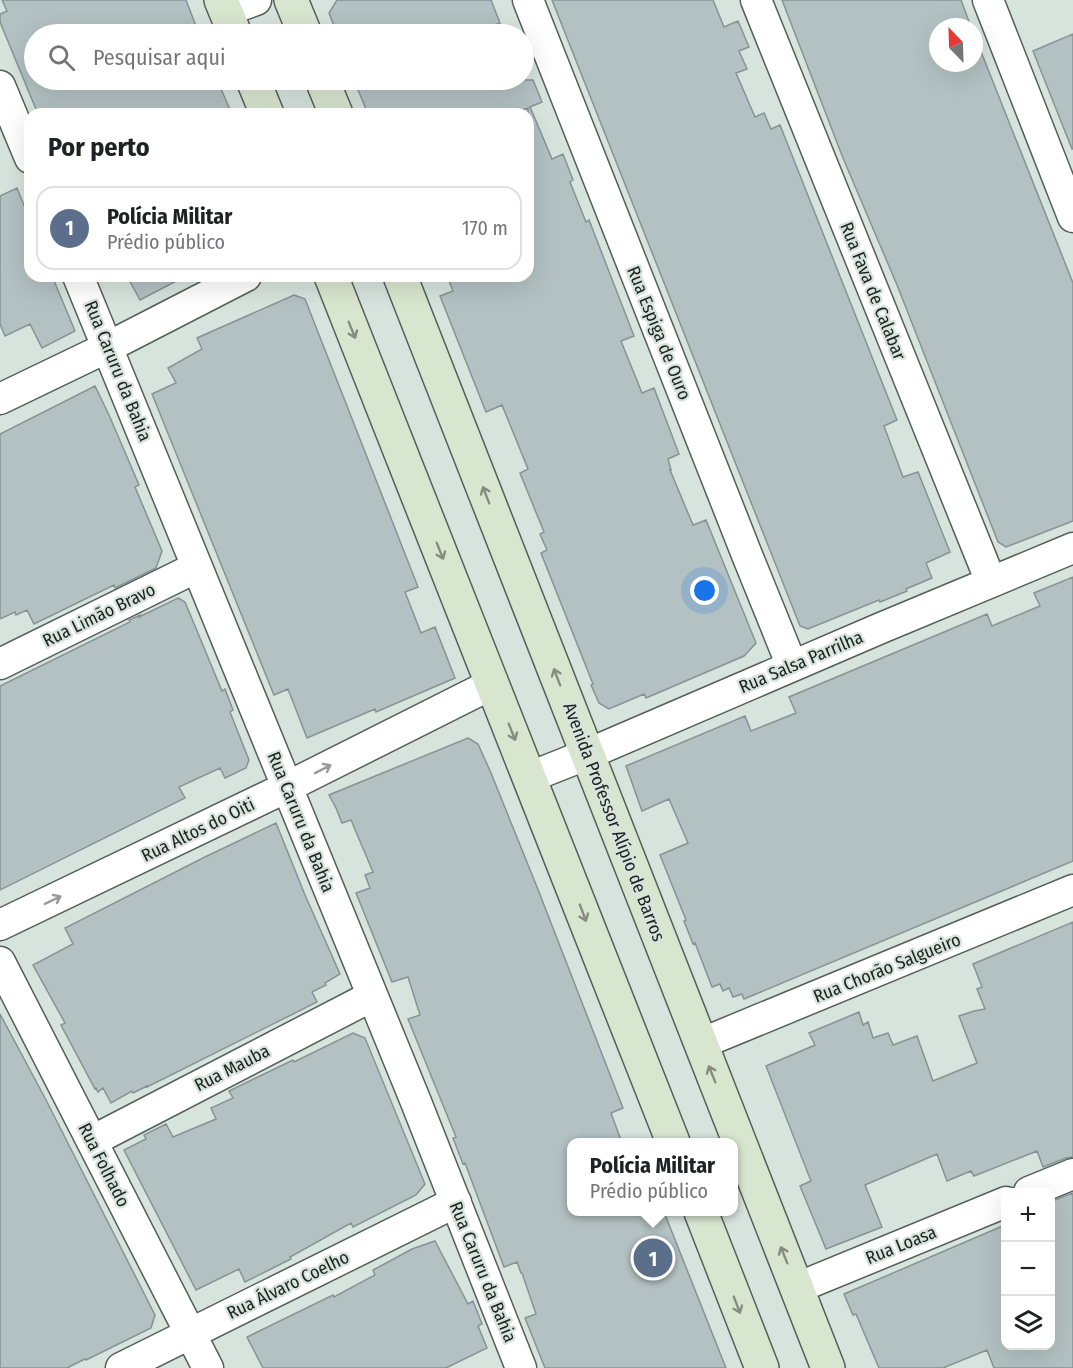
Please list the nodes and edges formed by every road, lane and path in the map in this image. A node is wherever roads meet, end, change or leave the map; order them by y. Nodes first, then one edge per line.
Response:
1 (256, 0) edge
2 (291, 0) edge
3 (528, 0) edge
4 (756, 0) edge
5 (988, 0) edge
6 (227, 15) edge
7 (301, 24) edge
8 (0, 86) edge
9 (257, 90) edge
10 (326, 90) edge
11 (265, 108) edge
12 (334, 108) edge
13 (17, 149) edge
14 (1073, 217) edge
15 (81, 282) edge
16 (234, 282) edge
17 (333, 282) edge
18 (402, 282) edge
19 (108, 347) junction
20 (0, 399) edge
21 (1073, 548) edge
22 (197, 567) junction
23 (991, 582) junction
24 (0, 664) edge
25 (792, 666) junction
26 (492, 684) junction
27 (588, 754) junction
28 (530, 777) junction
29 (287, 787) junction
30 (1073, 890) edge
31 (0, 925) edge
32 (0, 962) edge
33 (372, 996) junction
34 (700, 1044) junction
35 (672, 1138) edge
36 (737, 1138) edge
37 (738, 1140) edge
38 (92, 1141) junction
39 (1073, 1174) edge
40 (1039, 1188) edge
41 (456, 1202) junction
42 (1001, 1204) edge
43 (703, 1216) edge
44 (797, 1288) junction
45 (190, 1334) junction
46 (121, 1368) edge
47 (208, 1368) edge
48 (521, 1368) edge
49 (762, 1368) edge
50 (828, 1368) edge

1 - 6 street
2 - 7 street
3 - 25 street, Rua Espiga de Ouro
4 - 23 street, Rua Fava de Calabar
5 - 14 street
8 - 13 street
9 - 11 street
10 - 12 street
15 - 19 street, Rua Caruru da Bahia
16 - 19 street
17 -> 26 street
27 -> 18 street, Avenida Professor Alípio de Barros
19 - 20 street
19 - 22 street, Rua Caruru da Bahia
21 - 23 street, Rua Salsa Parrilha
22 - 24 street, Rua Limão Bravo
22 - 29 street, Rua Caruru da Bahia
23 - 25 street, Rua Salsa Parrilha
25 - 27 street, Rua Salsa Parrilha
26 -> 28 street
29 -> 26 street, Rua Altos do Oiti
27 - 28 street, Rua Salsa Parrilha
27 - 34 street, Avenida Professor Alípio de Barros
28 -> 35 street
31 -> 29 street, Rua Altos do Oiti
29 - 33 street, Rua Caruru da Bahia
30 - 34 street, Rua Chorão Salgueiro
32 - 38 street, Rua Folhado
33 - 38 street, Rua Mauba
33 - 41 street, Rua Caruru da Bahia
36 -> 34 street, Avenida Professor Alípio de Barros
44 -> 37 street, Avenida Professor Alípio de Barros
38 - 45 street, Rua Folhado
39 - 40 street
41 - 45 street, Rua Álvaro Coelho
41 - 48 street, Rua Caruru da Bahia
42 - 44 street, Rua Loasa
43 -> 49 street
44 - 50 street, Avenida Professor Alípio de Barros
45 - 46 street, Rua Álvaro Coelho
45 - 47 street, Rua Folhado

